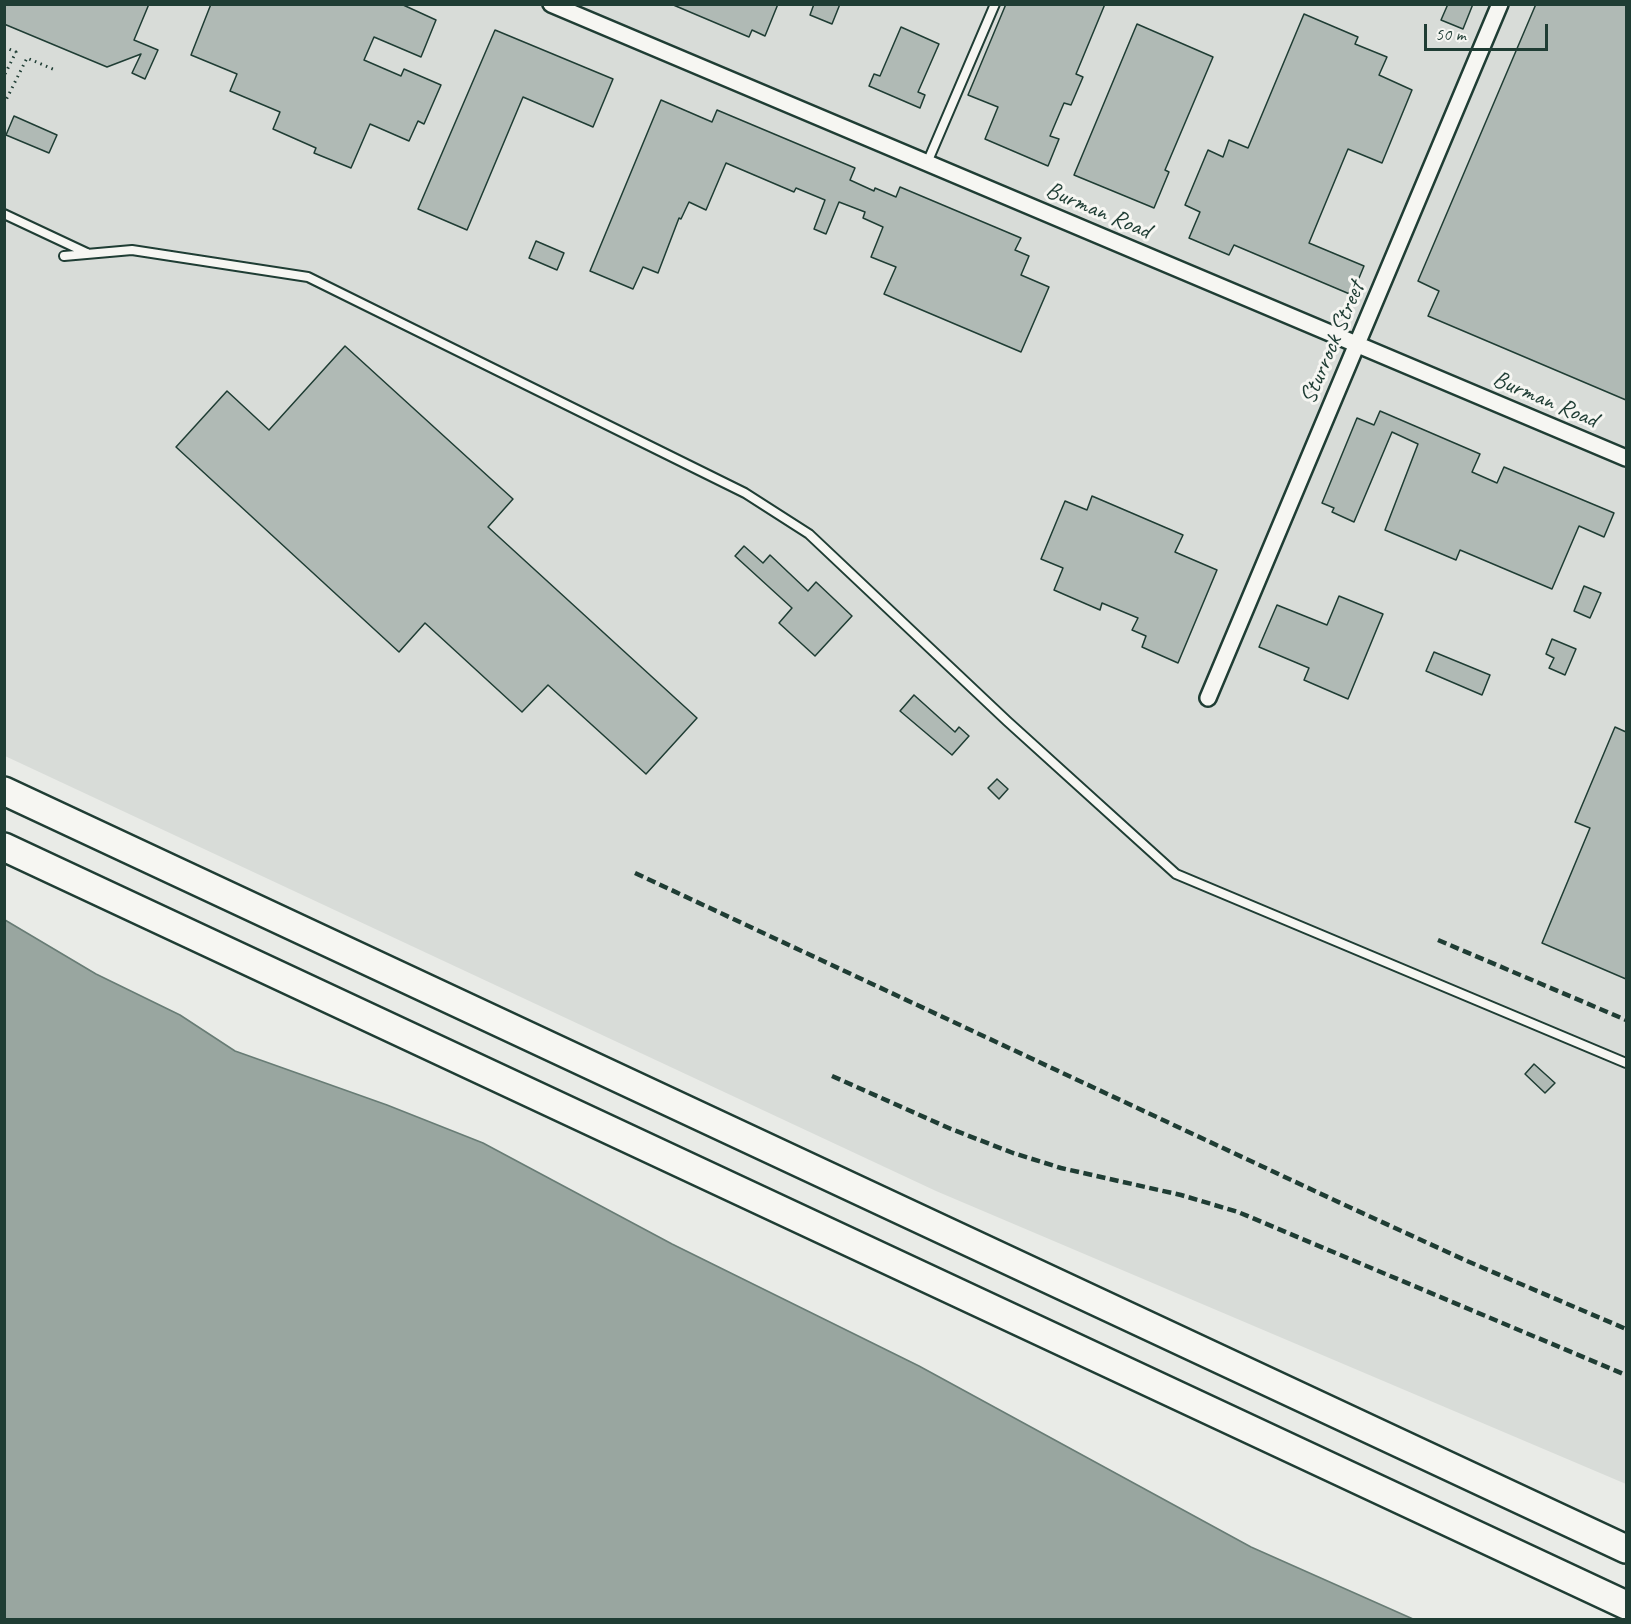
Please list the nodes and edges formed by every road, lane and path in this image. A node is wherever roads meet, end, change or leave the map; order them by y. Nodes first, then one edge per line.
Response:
1 (551, 4) edge
2 (995, 4) edge
3 (1500, 4) edge
4 (4, 47) edge
5 (55, 70) dead end
6 (4, 76) edge
7 (4, 104) edge
8 (927, 163) junction
9 (4, 214) edge
10 (88, 254) junction
11 (64, 256) dead end
12 (1357, 345) junction
13 (1626, 458) edge
14 (1208, 698) dead end
15 (4, 791) edge
16 (4, 847) edge
17 (1626, 1063) edge
18 (1626, 1549) edge
19 (1626, 1605) edge

1 - 8 street, Burman Road
2 - 8 lane
3 - 12 street, Sturrock Street
4 - 6 path
5 - 7 path
8 - 12 street, Burman Road
9 - 10 lane
10 - 11 lane
10 - 17 lane
12 - 13 street, Burman Road
12 - 14 street, Sturrock Street
15 - 18 highway
16 - 19 highway

